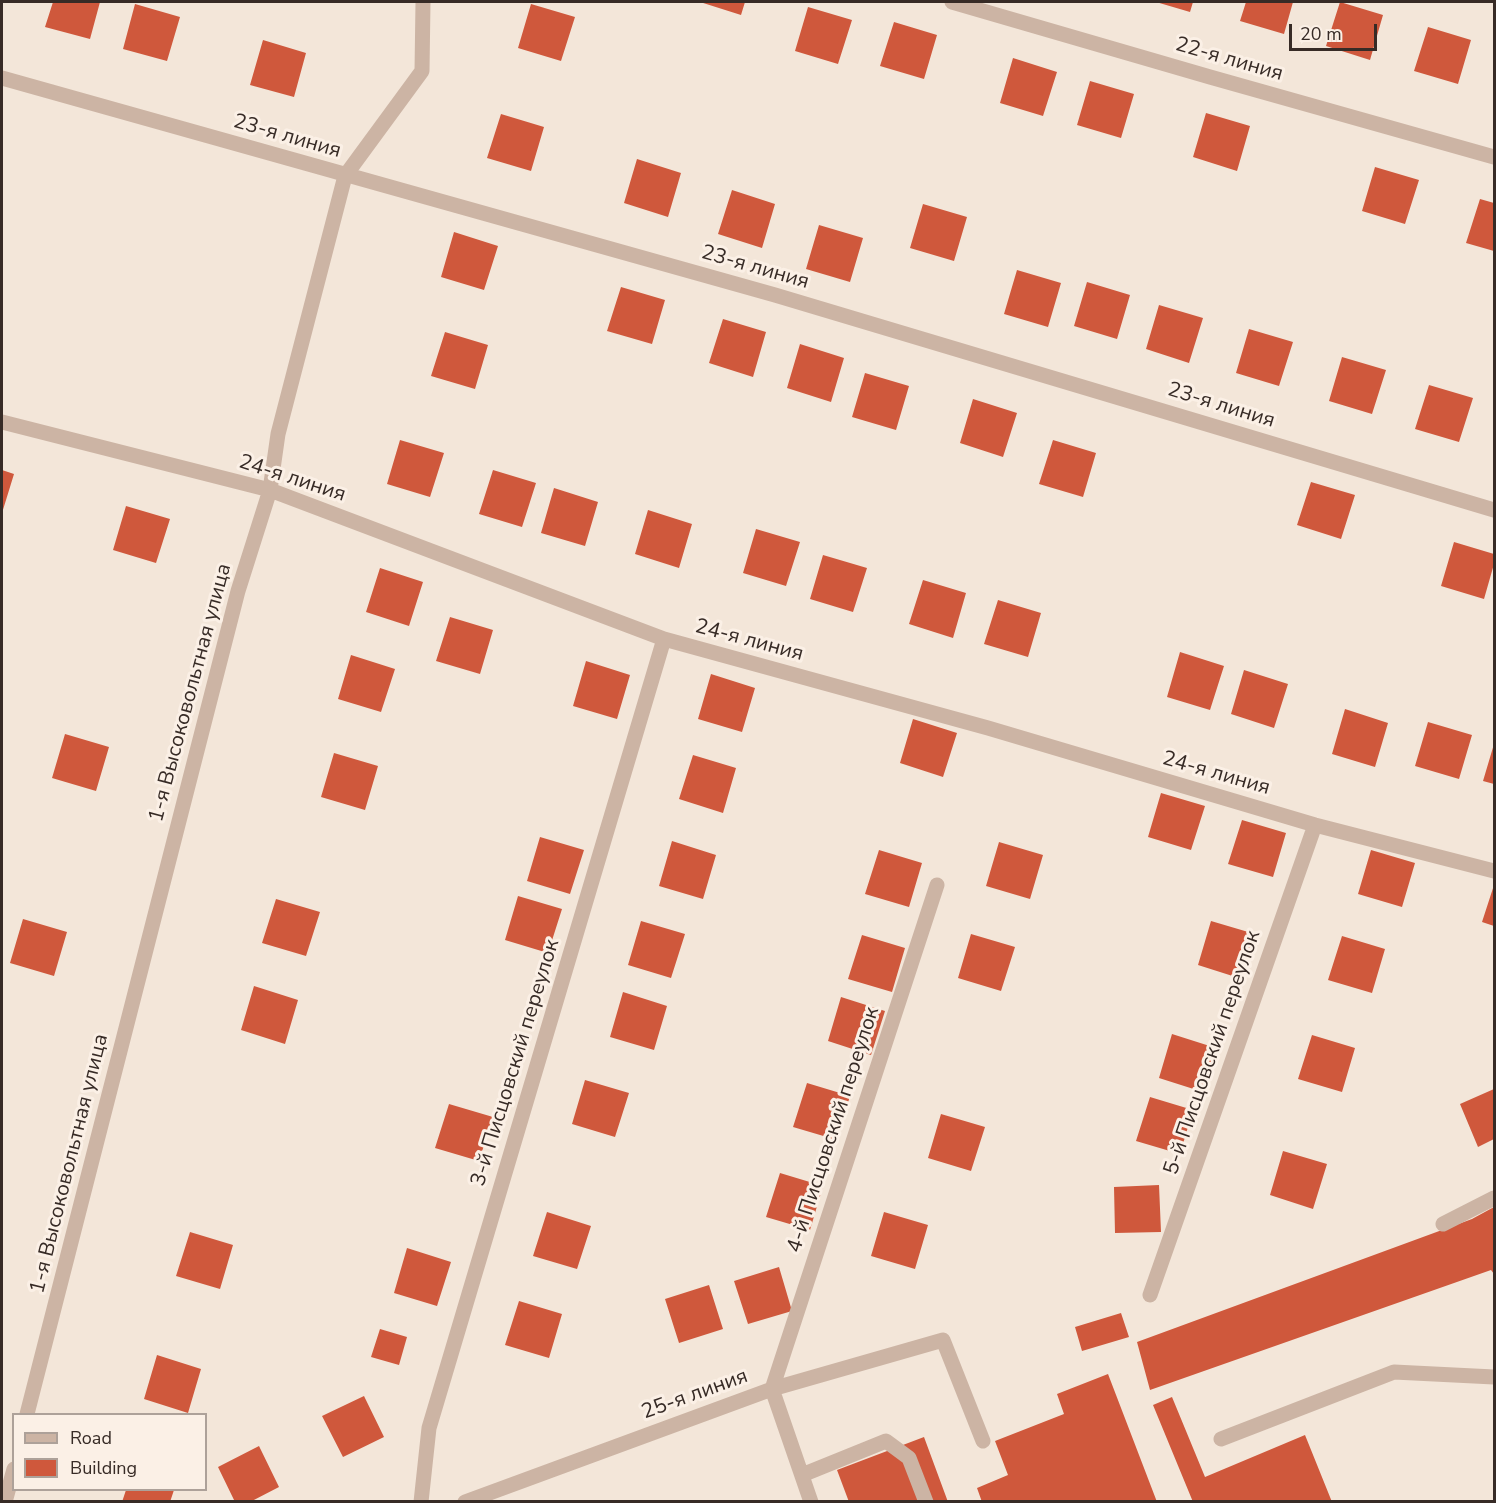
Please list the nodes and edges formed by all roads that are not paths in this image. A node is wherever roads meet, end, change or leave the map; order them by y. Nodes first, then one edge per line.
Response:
1 (423, 2) edge
2 (952, 2) edge
3 (2, 78) edge
4 (1494, 157) edge
5 (345, 176) junction
6 (2, 422) edge
7 (270, 490) junction
8 (1494, 510) edge
9 (664, 639) junction
10 (1315, 825) junction
11 (1494, 871) edge
12 (937, 885) dead end
13 (1494, 1198) edge
14 (1443, 1224) dead end
15 (1150, 1294) dead end
16 (1494, 1377) edge
17 (772, 1389) junction
18 (27, 1413) edge
19 (1221, 1439) dead end
20 (983, 1441) dead end
21 (802, 1474) junction
22 (12, 1476) edge
23 (5, 1502) edge
24 (421, 1502) edge
25 (465, 1502) edge
26 (811, 1502) edge
27 (926, 1502) edge

1 - 5 street, 1-я Высоковольтная улица
2 - 4 street, 22-я линия
3 - 5 street, 23-я линия
5 - 7 street, 1-я Высоковольтная улица
5 - 8 street, 23-я линия
6 - 7 street, 24-я линия
7 - 9 street, 24-я линия
7 - 18 street, 1-я Высоковольтная улица
9 - 10 street, 24-я линия
9 - 24 street, 3-й Писцовский переулок
10 - 11 street, 24-я линия
10 - 15 street, 5-й Писцовский переулок
12 - 17 street, 4-й Писцовский переулок
13 - 14 street
16 - 19 street
17 - 20 street, 25-я линия
17 - 21 street
17 - 25 street, 25-я линия
21 - 26 street
21 - 27 street
22 - 23 street

